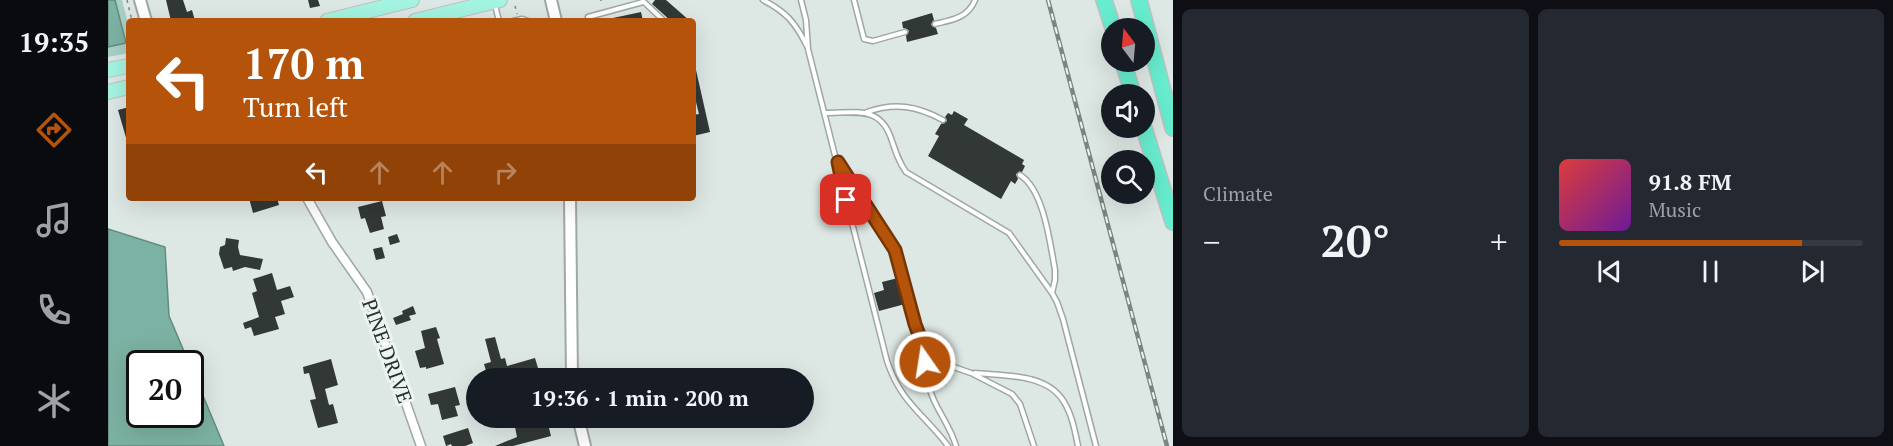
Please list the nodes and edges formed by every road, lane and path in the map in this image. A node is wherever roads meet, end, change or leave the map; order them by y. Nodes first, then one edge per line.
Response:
1 (127, 0) edge
2 (141, 0) edge
3 (412, 0) edge
4 (551, 0) edge
5 (763, 0) edge
6 (801, 0) edge
7 (854, 0) edge
8 (975, 0) edge
9 (1104, 0) edge
10 (1139, 0) edge
11 (497, 1) edge
12 (642, 1) edge
13 (515, 6) dead end
14 (518, 15) dead end
15 (131, 18) edge
16 (145, 18) edge
17 (339, 18) edge
18 (427, 18) edge
19 (499, 18) edge
20 (555, 18) edge
21 (588, 18) edge
22 (661, 18) edge
23 (1110, 18) edge
24 (935, 24) dead end
25 (904, 32) dead end
26 (808, 49) junction
27 (126, 67) edge
28 (108, 70) edge
29 (126, 88) edge
30 (108, 92) edge
31 (825, 113) junction
32 (864, 113) junction
33 (943, 120) dead end
34 (1173, 128) edge
35 (1146, 138) edge
36 (838, 162) junction
37 (1020, 175) dead end
38 (309, 201) edge
39 (570, 201) edge
40 (1173, 222) edge
41 (1052, 293) junction
42 (923, 346) junction
43 (572, 368) edge
44 (971, 373) junction
45 (581, 428) edge
46 (421, 446) edge
47 (585, 446) edge
48 (948, 446) edge
49 (956, 446) edge
50 (1034, 446) edge
51 (1078, 446) edge
52 (1096, 446) edge

1 - 15 path
2 - 16 street
3 - 17 main road
4 - 20 street
5 - 26 lane
6 - 26 lane
7 - 25 lane
8 - 24 lane
9 - 23 highway
10 - 34 highway
11 - 18 main road
11 - 19 lane
12 - 21 lane
12 - 22 lane
13 - 14 path
26 - 31 lane
27 - 28 main road
29 - 30 main road
31 - 32 lane
31 - 36 lane
32 - 33 lane
32 - 41 lane
35 - 40 highway
36 - 42 lane
36 - 48 lane
37 - 41 lane
38 - 46 street, PINE DRIVE
39 - 43 street
41 - 52 lane
42 - 44 lane
42 - 49 lane
44 - 50 lane
44 - 51 lane
45 - 47 street

